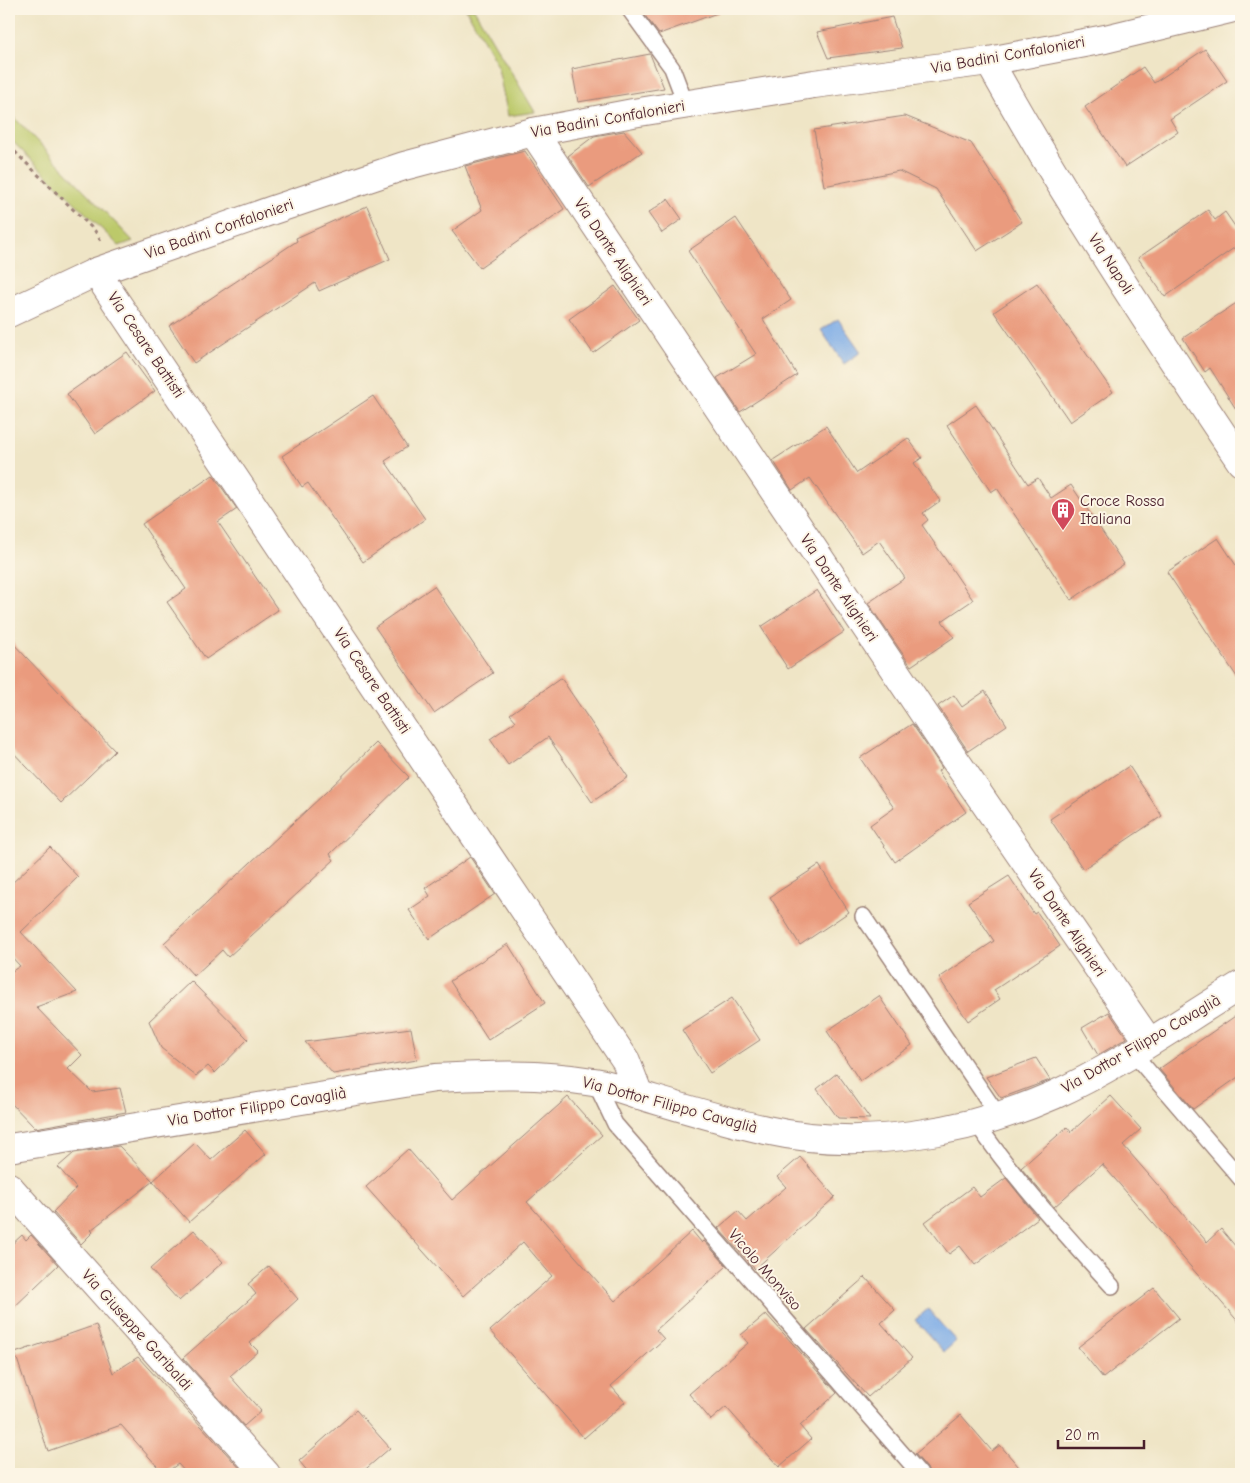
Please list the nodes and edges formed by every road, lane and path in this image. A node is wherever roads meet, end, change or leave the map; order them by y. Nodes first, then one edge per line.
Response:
1 (629, 9) edge
2 (1230, 9) edge
3 (989, 61) junction
4 (686, 104) junction
5 (533, 132) junction
6 (9, 146) edge
7 (106, 268) junction
8 (9, 313) edge
9 (1241, 462) edge
10 (863, 916) dead end
11 (1241, 985) edge
12 (1140, 1047) junction
13 (595, 1082) junction
14 (640, 1095) junction
15 (986, 1118) junction
16 (9, 1148) edge
17 (1241, 1180) edge
18 (9, 1187) edge
19 (1112, 1286) dead end
20 (266, 1474) edge
21 (920, 1474) edge

1 - 4 lane
2 - 3 street, Via Badini Confalonieri
3 - 4 street, Via Badini Confalonieri
3 - 9 street, Via Napoli
4 - 5 street, Via Badini Confalonieri
5 - 7 street, Via Badini Confalonieri
5 - 12 street, Via Dante Alighieri
6 - 7 path
7 - 8 street, Via Badini Confalonieri
7 - 14 street, Via Cesare Battisti
10 - 15 lane
11 - 12 street, Via Dottor Filippo Cavaglià
12 - 15 street, Via Dottor Filippo Cavaglià
12 - 17 lane
13 - 14 street, Via Dottor Filippo Cavaglià
13 - 16 street, Via Dottor Filippo Cavaglià
13 - 21 lane, Vicolo Monviso
14 - 15 street, Via Dottor Filippo Cavaglià
15 - 19 lane
18 - 20 street, Via Giuseppe Garibaldi

